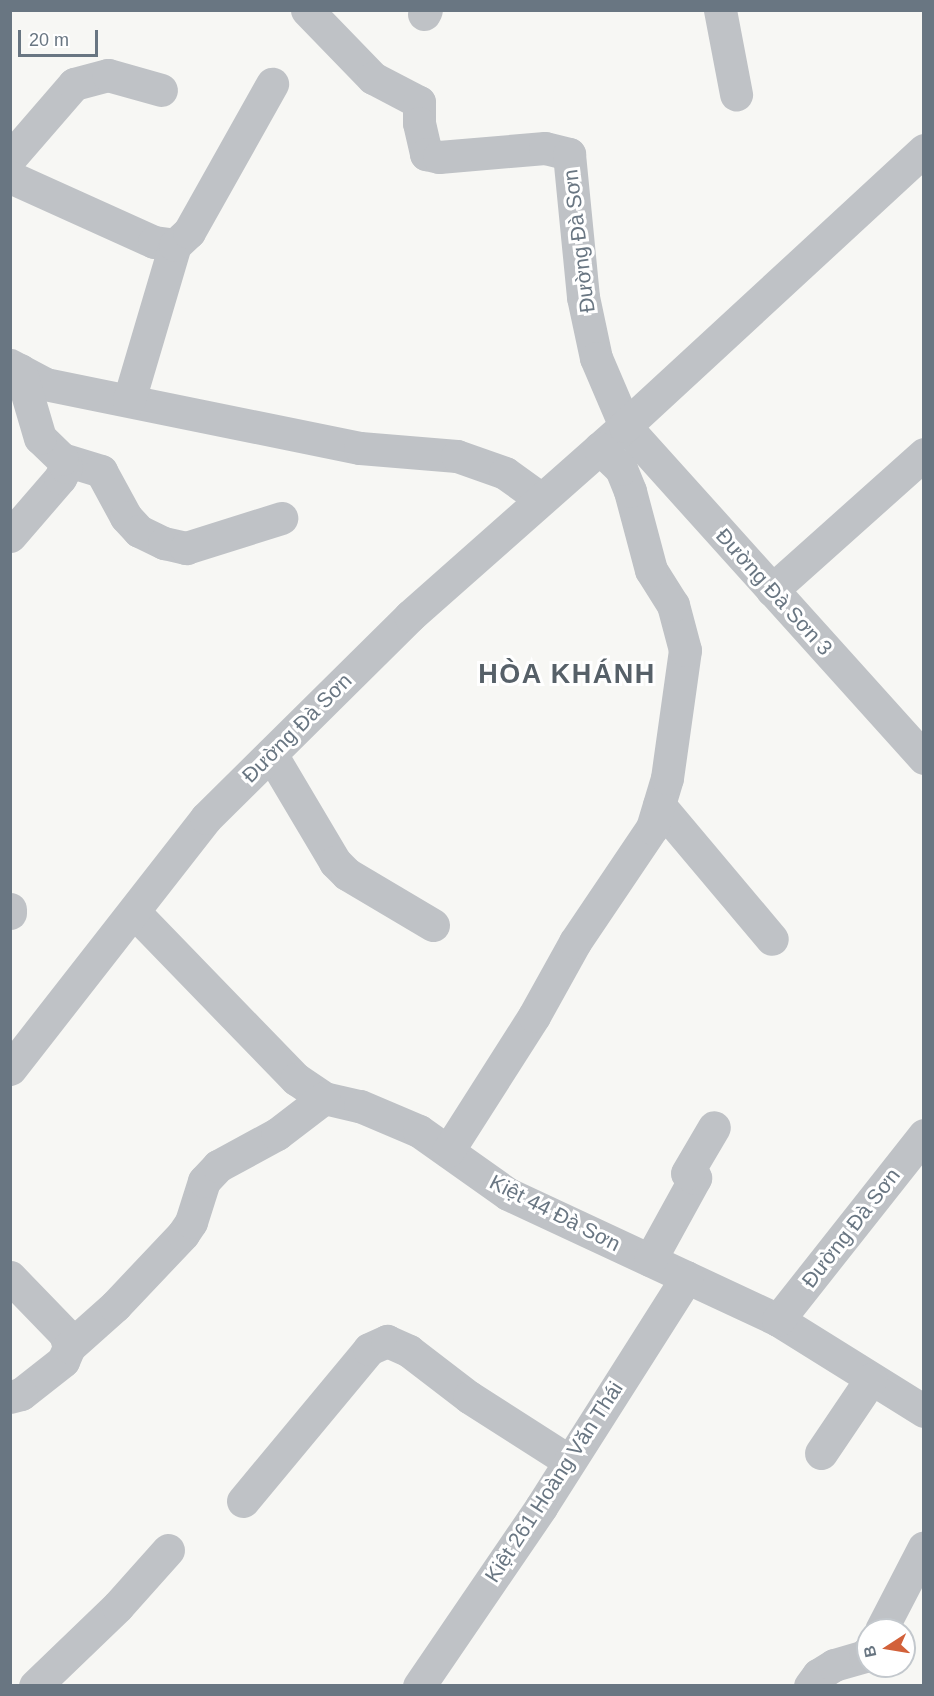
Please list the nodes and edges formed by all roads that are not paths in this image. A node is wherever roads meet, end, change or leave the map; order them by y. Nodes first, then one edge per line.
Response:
1 (307, 10) edge
2 (720, 10) edge
3 (272, 84) dead end
4 (161, 90) dead end
5 (736, 94) dead end
6 (924, 150) edge
7 (10, 158) edge
8 (10, 177) edge
9 (175, 245) junction
10 (15, 368) edge
11 (129, 400) junction
12 (625, 426) junction
13 (599, 448) junction
14 (924, 453) edge
15 (62, 459) junction
16 (541, 500) junction
17 (281, 518) dead end
18 (10, 536) edge
19 (772, 590) junction
20 (271, 754) junction
21 (924, 758) edge
22 (659, 805) junction
23 (134, 912) junction
24 (433, 925) dead end
25 (772, 939) dead end
26 (10, 1069) edge
27 (324, 1098) junction
28 (714, 1127) dead end
29 (924, 1135) edge
30 (448, 1151) junction
31 (650, 1260) junction
32 (687, 1277) junction
33 (10, 1278) edge
34 (778, 1320) junction
35 (69, 1347) junction
36 (871, 1379) junction
37 (10, 1397) edge
38 (924, 1411) edge
39 (821, 1453) dead end
40 (569, 1461) junction
41 (243, 1501) dead end
42 (924, 1547) edge
43 (168, 1550) dead end
44 (887, 1618) edge
45 (856, 1658) edge
46 (35, 1686) edge
47 (419, 1686) edge
48 (810, 1686) edge

1 - 12 street, Đường Đà Sơn
2 - 5 street
3 - 9 street
4 - 7 street
6 - 12 street, Đường Đà Sơn
8 - 9 street
9 - 11 street
10 - 11 street
10 - 15 street
11 - 16 street
12 - 13 street, Đường Đà Sơn
12 - 19 street, Đường Đà Sơn 3
13 - 16 street, Đường Đà Sơn
13 - 22 street
14 - 19 street
15 - 17 street
15 - 18 street
16 - 20 street, Đường Đà Sơn
19 - 21 street, Đường Đà Sơn 3
20 - 23 street, Đường Đà Sơn
20 - 24 street
22 - 25 street
22 - 30 street
23 - 26 street, Đường Đà Sơn
23 - 27 street, Kiệt 44 Đà Sơn
27 - 30 street, Kiệt 44 Đà Sơn
27 - 35 street
28 - 31 street
29 - 34 street, Đường Đà Sơn
30 - 31 street, Kiệt 44 Đà Sơn
31 - 32 street, Kiệt 44 Đà Sơn
32 - 34 street, Kiệt 44 Đà Sơn
32 - 40 street, Kiệt 261 Hoàng Văn Thái
33 - 35 street
34 - 36 street, Kiệt 44 Đà Sơn
35 - 37 street
36 - 38 street, Kiệt 44 Đà Sơn
36 - 39 street
40 - 41 street
40 - 47 street, Kiệt 261 Hoàng Văn Thái
42 - 44 street
43 - 46 street
45 - 48 street

